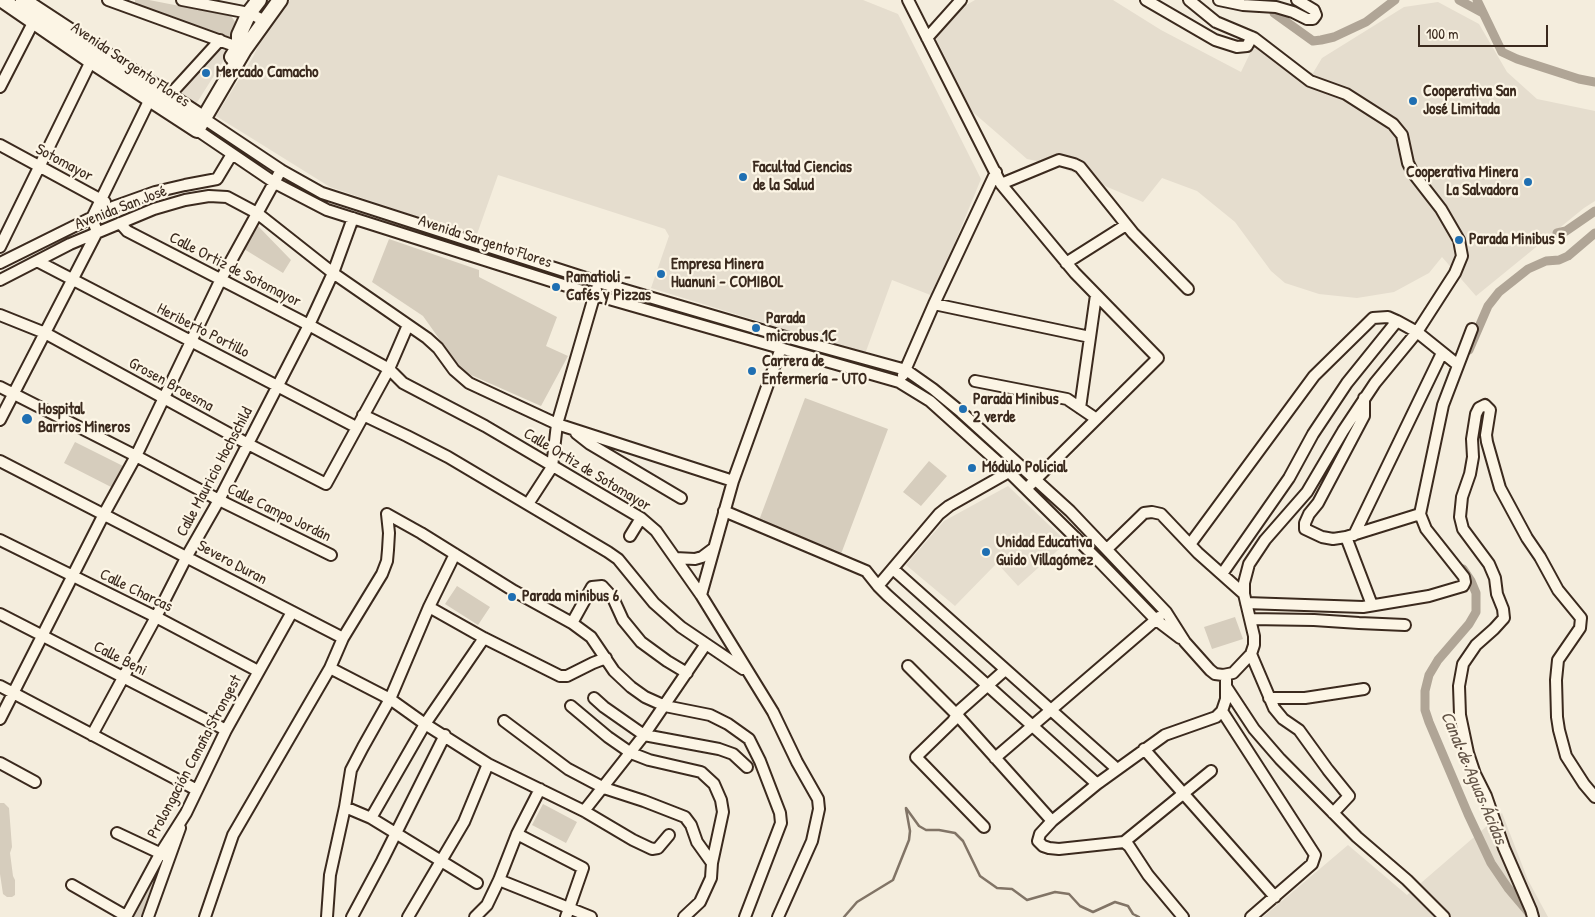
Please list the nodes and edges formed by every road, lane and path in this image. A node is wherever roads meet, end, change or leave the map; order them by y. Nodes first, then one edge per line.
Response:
1 (2, 0) edge
2 (108, 0) edge
3 (182, 0) edge
4 (259, 0) edge
5 (280, 0) edge
6 (908, 0) edge
7 (961, 0) edge
8 (1146, 0) edge
9 (1189, 0) edge
10 (1219, 0) edge
11 (1297, 0) edge
12 (126, 3) edge
13 (21, 4) edge
14 (249, 13) junction
15 (36, 17) junction
16 (265, 21) junction
17 (1252, 37) junction
18 (927, 38) junction
19 (220, 40) junction
20 (242, 48) junction
21 (91, 61) junction
22 (0, 87) edge
23 (168, 96) junction
24 (150, 99) junction
25 (197, 122) junction
26 (0, 146) edge
27 (232, 154) junction
28 (40, 168) junction
29 (282, 170) junction
30 (996, 172) junction
31 (275, 183) junction
32 (1001, 184) junction
33 (100, 200) junction
34 (113, 207) junction
35 (257, 214) junction
36 (92, 218) junction
37 (352, 218) junction
38 (120, 223) junction
39 (1126, 225) junction
40 (97, 232) junction
41 (0, 247) edge
42 (37, 261) junction
43 (0, 263) edge
44 (1066, 263) junction
45 (333, 273) junction
46 (0, 280) edge
47 (221, 280) junction
48 (73, 281) junction
49 (598, 282) junction
50 (1188, 289) dead end
51 (595, 295) junction
52 (1096, 295) junction
53 (934, 304) junction
54 (0, 314) edge
55 (1397, 321) junction
56 (309, 325) junction
57 (408, 325) junction
58 (756, 328) junction
59 (1472, 330) dead end
60 (1417, 332) junction
61 (45, 333) junction
62 (1090, 338) junction
63 (753, 340) junction
64 (191, 341) junction
65 (782, 348) junction
66 (1442, 352) junction
67 (1458, 365) junction
68 (389, 369) junction
69 (906, 370) junction
70 (975, 380) dead end
71 (899, 382) junction
72 (278, 386) junction
73 (0, 388) edge
74 (14, 394) junction
75 (164, 398) junction
76 (1364, 398) junction
77 (1080, 408) junction
78 (363, 415) junction
79 (1096, 418) junction
80 (0, 420) edge
81 (557, 424) junction
82 (356, 427) junction
83 (572, 429) junction
84 (248, 444) junction
85 (136, 456) junction
86 (0, 460) edge
87 (1018, 464) junction
88 (552, 467) junction
89 (1009, 472) junction
90 (1036, 480) junction
91 (733, 481) junction
92 (1026, 488) junction
93 (681, 498) dead end
94 (219, 500) junction
95 (528, 504) junction
96 (724, 511) junction
97 (104, 514) junction
98 (1420, 514) junction
99 (641, 518) junction
100 (630, 536) dead end
101 (1350, 536) junction
102 (1095, 537) junction
103 (0, 540) edge
104 (1191, 543) junction
105 (1084, 546) junction
106 (714, 548) junction
107 (1107, 549) junction
108 (455, 554) junction
109 (331, 555) dead end
110 (186, 556) junction
111 (675, 558) junction
112 (893, 569) junction
113 (1222, 574) junction
114 (72, 576) junction
115 (878, 586) junction
116 (701, 595) junction
117 (1245, 599) junction
118 (1372, 605) junction
119 (429, 607) junction
120 (292, 612) junction
121 (1166, 612) junction
122 (0, 614) edge
123 (156, 617) junction
124 (1155, 619) junction
125 (1250, 619) junction
126 (572, 623) junction
127 (1405, 625) dead end
128 (43, 636) junction
129 (343, 638) junction
130 (484, 638) junction
131 (1185, 642) junction
132 (706, 644) junction
133 (1251, 654) junction
134 (606, 658) junction
135 (908, 666) dead end
136 (330, 668) junction
137 (1006, 670) junction
138 (258, 671) junction
139 (747, 672) junction
140 (687, 673) junction
141 (1226, 674) junction
142 (123, 678) junction
143 (0, 686) edge
144 (988, 686) junction
145 (1227, 688) junction
146 (1364, 689) dead end
147 (13, 692) junction
148 (390, 698) junction
149 (594, 698) dead end
150 (1269, 698) junction
151 (571, 706) dead end
152 (665, 706) junction
153 (1051, 709) junction
154 (1222, 711) junction
155 (956, 715) junction
156 (0, 719) edge
157 (504, 721) dead end
158 (426, 724) junction
159 (1032, 726) junction
160 (226, 730) junction
161 (92, 735) junction
162 (445, 735) junction
163 (644, 735) junction
164 (1144, 749) junction
165 (631, 753) junction
166 (995, 758) junction
167 (0, 763) edge
168 (488, 764) junction
169 (747, 767) dead end
170 (1117, 769) junction
171 (1211, 772) dead end
172 (35, 782) dead end
173 (1097, 784) junction
174 (604, 788) junction
175 (540, 789) junction
176 (197, 790) junction
177 (1184, 794) junction
178 (1595, 797) edge
179 (345, 808) junction
180 (584, 811) junction
181 (186, 813) junction
182 (1333, 813) junction
183 (371, 818) junction
184 (1052, 821) junction
185 (984, 827) dead end
186 (117, 832) dead end
187 (395, 834) junction
188 (517, 834) junction
189 (669, 835) dead end
190 (1124, 842) junction
191 (160, 854) junction
192 (170, 859) junction
193 (441, 861) junction
194 (712, 864) junction
195 (499, 880) junction
196 (477, 883) dead end
197 (72, 885) dead end
198 (1275, 897) junction
199 (567, 912) edge
200 (126, 916) edge
201 (148, 917) edge
202 (206, 917) edge
203 (326, 917) edge
204 (352, 917) edge
205 (408, 917) edge
206 (475, 917) edge
207 (591, 917) edge
208 (684, 917) edge
209 (745, 917) edge
210 (778, 917) edge
211 (1183, 917) edge
212 (1251, 917) edge
213 (1444, 917) edge
214 (1533, 917) edge

1 - 13 main road, Avenida Sargento Flores
2 - 12 street
3 - 14 street
4 - 14 main road
5 - 16 main road
6 - 18 street
7 - 18 street
8 - 17 street
9 - 17 street
10 - 11 street
12 - 19 street
13 - 15 main road, Avenida Sargento Flores
14 - 16 street
14 - 20 main road
15 - 21 main road, Avenida Sargento Flores
15 - 22 street
15 - 23 main road, Avenida Sargento Flores
16 - 20 main road
17 - 60 street
18 - 30 street
19 - 20 street
19 - 23 street
20 - 25 main road
21 - 24 main road, Avenida Sargento Flores
21 - 28 street
23 - 25 main road, Avenida Sargento Flores
24 - 25 main road, Avenida Sargento Flores
24 - 33 street
25 - 27 street, Avenida Sargento Flores
25 - 29 street, Avenida Sargento Flores
26 - 28 street, Sotomayor
27 - 31 street, Avenida Sargento Flores
27 - 34 street, Avenida San José
28 - 33 street, Sotomayor
28 - 41 street
29 - 31 street
29 - 49 street, Avenida Sargento Flores
30 - 32 street
30 - 53 street
31 - 35 street
31 - 37 street, Avenida Sargento Flores
32 - 39 street
32 - 44 street
33 - 34 street, Sotomayor
33 - 36 street
34 - 36 street, Avenida San José
35 - 38 street, Avenida San José
35 - 45 street, Avenida San José
35 - 47 street
36 - 40 street
36 - 43 street, Avenida San José
37 - 45 street, Calle Mauricio Hochschild
37 - 51 street, Avenida Sargento Flores
38 - 40 street, Avenida San José
38 - 47 street, Calle Ortiz de Sotomayor
39 - 44 street
39 - 50 street
40 - 42 street, Avenida San José
40 - 48 street
42 - 46 street, Avenida San José
42 - 48 street, Heriberto Portillo
44 - 52 street
45 - 56 street, Calle Mauricio Hochschild
45 - 57 street, Avenida San José
47 - 56 street, Calle Ortiz de Sotomayor
47 - 64 street
48 - 61 street
48 - 64 street, Heriberto Portillo
49 - 51 street
49 - 58 street, Avenida Sargento Flores
51 - 63 street, Avenida Sargento Flores
51 - 81 street
52 - 62 street
52 - 79 street
53 - 62 street
53 - 69 street
54 - 61 street, Grosen Broesma
55 - 60 street
55 - 104 street
55 - 113 street
56 - 68 street, Calle Ortiz de Sotomayor
56 - 72 street, Calle Mauricio Hochschild
57 - 68 street
57 - 81 street, Avenida San José
58 - 63 street
58 - 69 street, Avenida Sargento Flores
59 - 67 street
60 - 66 street
60 - 76 street
61 - 74 street
61 - 75 street, Grosen Broesma
62 - 77 street
63 - 65 street, Avenida Sargento Flores
64 - 72 street, Heriberto Portillo
64 - 75 street
65 - 71 street, Avenida Sargento Flores
65 - 91 street
66 - 67 street
66 - 101 street
67 - 98 street
68 - 78 street
68 - 88 street, Calle Ortiz de Sotomayor
69 - 71 street
69 - 87 street, Avenida Sargento Flores
70 - 77 street
71 - 89 street, Avenida Sargento Flores
72 - 82 street, Heriberto Portillo
72 - 84 street, Calle Mauricio Hochschild
73 - 74 street, Calle Campo Jordán
74 - 80 street
74 - 85 street, Calle Campo Jordán
75 - 84 street, Grosen Broesma
75 - 85 street
76 - 101 street
76 - 117 street
77 - 79 street
78 - 82 street
78 - 95 street
79 - 90 street
81 - 83 street, Avenida San José
81 - 88 street
82 - 84 street, Grosen Broesma
83 - 91 street, Avenida San José
83 - 93 street
84 - 94 street, Calle Mauricio Hochschild
85 - 94 street, Calle Campo Jordán
85 - 97 street
86 - 97 street, Severo Duran
87 - 89 street
87 - 90 street, Avenida Sargento Flores
88 - 95 street
88 - 99 street, Calle Ortiz de Sotomayor
89 - 92 street, Avenida Sargento Flores
89 - 112 street
90 - 92 street
90 - 102 street, Avenida Sargento Flores
91 - 96 street
92 - 105 street, Avenida Sargento Flores
94 - 109 street, Calle Campo Jordán
94 - 110 street, Calle Mauricio Hochschild
95 - 132 street
96 - 106 street
96 - 115 street
97 - 110 street, Severo Duran
97 - 114 street
98 - 101 street
98 - 118 street
99 - 100 street
99 - 111 street, Calle Ortiz de Sotomayor
101 - 118 street
102 - 105 street
102 - 107 street, Avenida Sargento Flores
103 - 114 street, Calle Charcas
104 - 107 street
104 - 113 street
105 - 124 street, Avenida Sargento Flores
106 - 111 street
106 - 116 street
107 - 121 street, Avenida Sargento Flores
108 - 119 street
108 - 126 street
108 - 129 street
110 - 120 street, Severo Duran
110 - 123 street, Calle Mauricio Hochschild
111 - 116 street, Calle Ortiz de Sotomayor
112 - 115 street
112 - 137 street
113 - 117 street
114 - 123 street, Calle Charcas
114 - 128 street
115 - 144 street
116 - 139 street, Calle Ortiz de Sotomayor
117 - 118 street
117 - 125 street
119 - 130 street
119 - 148 street
120 - 129 street, Severo Duran
120 - 138 street, Prolongación Canaña Strongest
121 - 124 street
121 - 131 street, Avenida Sargento Flores
122 - 128 street, Calle Beni
123 - 138 street, Calle Charcas
123 - 142 street, Calle Mauricio Hochschild
124 - 131 street, Avenida Sargento Flores
124 - 153 street
125 - 127 street
125 - 133 street
126 - 134 street
126 - 140 street
128 - 142 street, Calle Beni
128 - 147 street
129 - 136 street
130 - 134 street
130 - 158 street
131 - 141 street
132 - 139 street
132 - 140 street
133 - 141 street
133 - 150 street
134 - 152 street
135 - 155 street
136 - 148 street
136 - 202 street
137 - 144 street
137 - 153 street
138 - 160 street, Prolongación Canaña Strongest
139 - 210 street, Calle Ortiz de Sotomayor
140 - 152 street
141 - 145 street
142 - 160 street, Calle Beni
142 - 161 street, Calle Mauricio Hochschild
143 - 147 street
144 - 155 street
144 - 159 street
145 - 154 street
145 - 182 street
146 - 150 street
147 - 156 street
147 - 161 street
148 - 158 street
148 - 179 street
149 - 163 street
150 - 182 street
151 - 165 street
152 - 163 street
152 - 209 street
153 - 159 street
153 - 170 street
154 - 164 street
154 - 198 street
155 - 166 street
155 - 185 street
157 - 174 street
158 - 162 street
158 - 183 street
159 - 166 street
159 - 173 street
160 - 176 street, Prolongación Canaña Strongest
161 - 176 street
162 - 168 street
162 - 187 street
163 - 165 street
163 - 169 street
164 - 170 street
164 - 177 street
165 - 174 street
165 - 194 street
166 - 184 street
167 - 172 street
168 - 175 street
168 - 193 street
170 - 173 street
171 - 177 street
173 - 184 street
174 - 180 street
174 - 194 street
175 - 180 street
175 - 188 street
176 - 181 street, Prolongación Canaña Strongest
177 - 190 street
177 - 198 street
178 - 214 street
179 - 183 street
179 - 203 street
180 - 189 street
181 - 191 street, Prolongación Canaña Strongest
181 - 192 street
182 - 213 street
183 - 187 street
184 - 190 street
186 - 191 street
187 - 193 street
187 - 204 street
188 - 195 street
188 - 199 street
190 - 211 street
191 - 192 street
191 - 200 street, Prolongación Canaña Strongest
192 - 201 street
193 - 196 street
193 - 205 street
194 - 208 street
195 - 199 street
195 - 206 street
197 - 200 street
198 - 212 street
199 - 207 street

